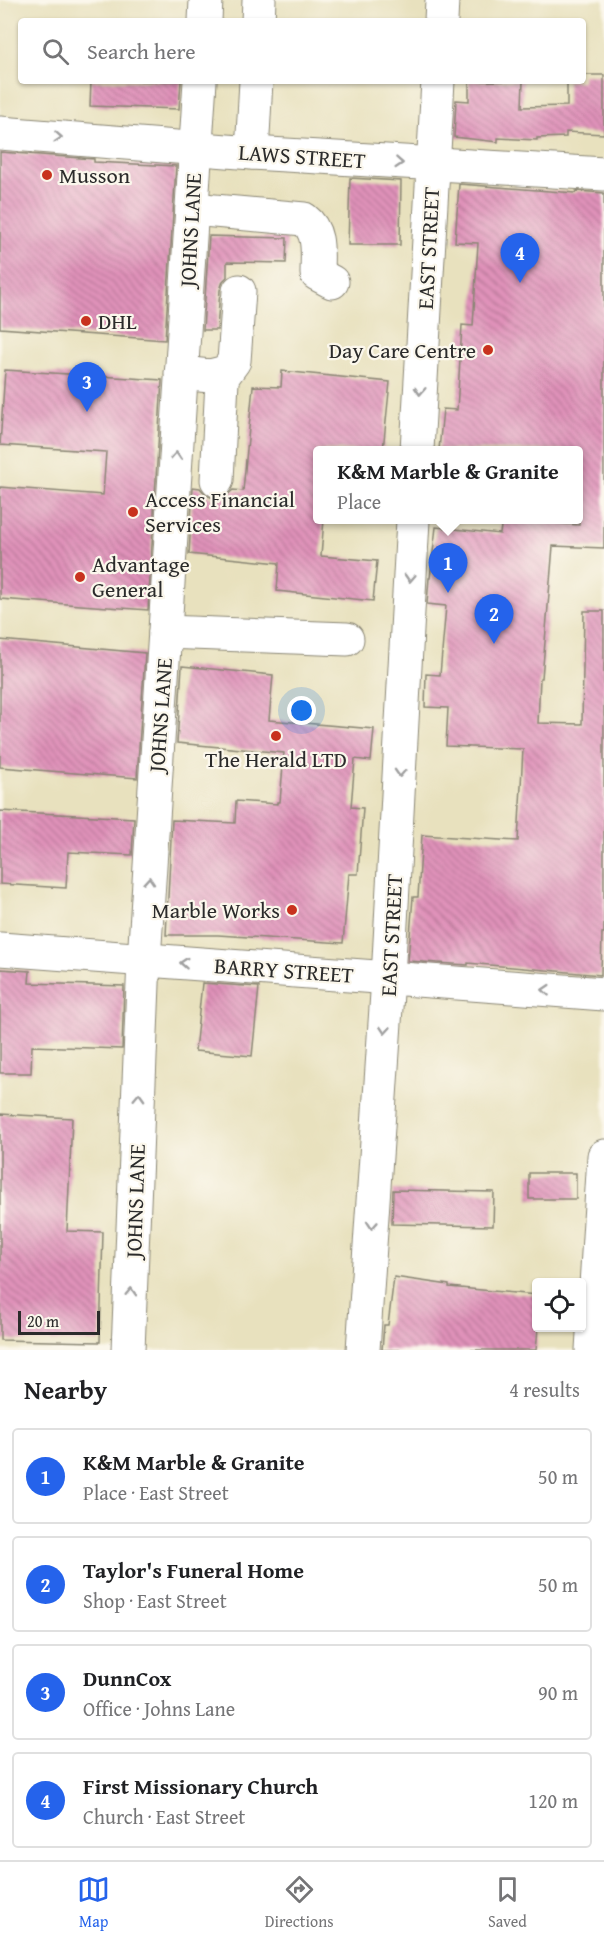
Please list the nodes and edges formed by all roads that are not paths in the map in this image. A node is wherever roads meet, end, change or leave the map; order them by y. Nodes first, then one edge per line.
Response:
1 (206, 0) edge
2 (259, 0) edge
3 (442, 0) edge
4 (205, 18) edge
5 (258, 18) edge
6 (441, 18) edge
7 (200, 84) edge
8 (256, 84) edge
9 (438, 84) edge
10 (0, 133) edge
11 (195, 147) junction
12 (252, 153) junction
13 (433, 165) junction
14 (604, 174) edge
15 (192, 209) junction
16 (332, 282) dead end
17 (239, 291) dead end
18 (196, 374) junction
19 (417, 446) edge
20 (217, 480) dead end
21 (413, 524) edge
22 (165, 632) junction
23 (347, 639) dead end
24 (0, 949) edge
25 (144, 960) junction
26 (388, 978) junction
27 (604, 994) edge
28 (604, 1156) edge
29 (128, 1350) edge
30 (363, 1350) edge
31 (592, 1350) edge

1 - 4 street
2 - 5 street
3 - 6 street
7 - 11 street, JOHNS LANE
8 - 12 street
9 - 13 street, EAST STREET
10 -> 11 street, LAWS STREET
11 - 12 street, LAWS STREET
11 - 15 street, JOHNS LANE
12 -> 13 street, LAWS STREET
13 - 14 street, LAWS STREET
13 -> 19 street, EAST STREET
15 - 16 street
15 - 18 street, JOHNS LANE
17 - 18 street
18 - 20 street
22 -> 18 street, JOHNS LANE
21 -> 26 street, EAST STREET
22 - 23 street
25 -> 22 street, JOHNS LANE
24 - 25 street, BARRY STREET
26 -> 25 street, BARRY STREET
29 -> 25 street, JOHNS LANE
27 -> 26 street, BARRY STREET
26 -> 30 street, EAST STREET
28 - 31 street

